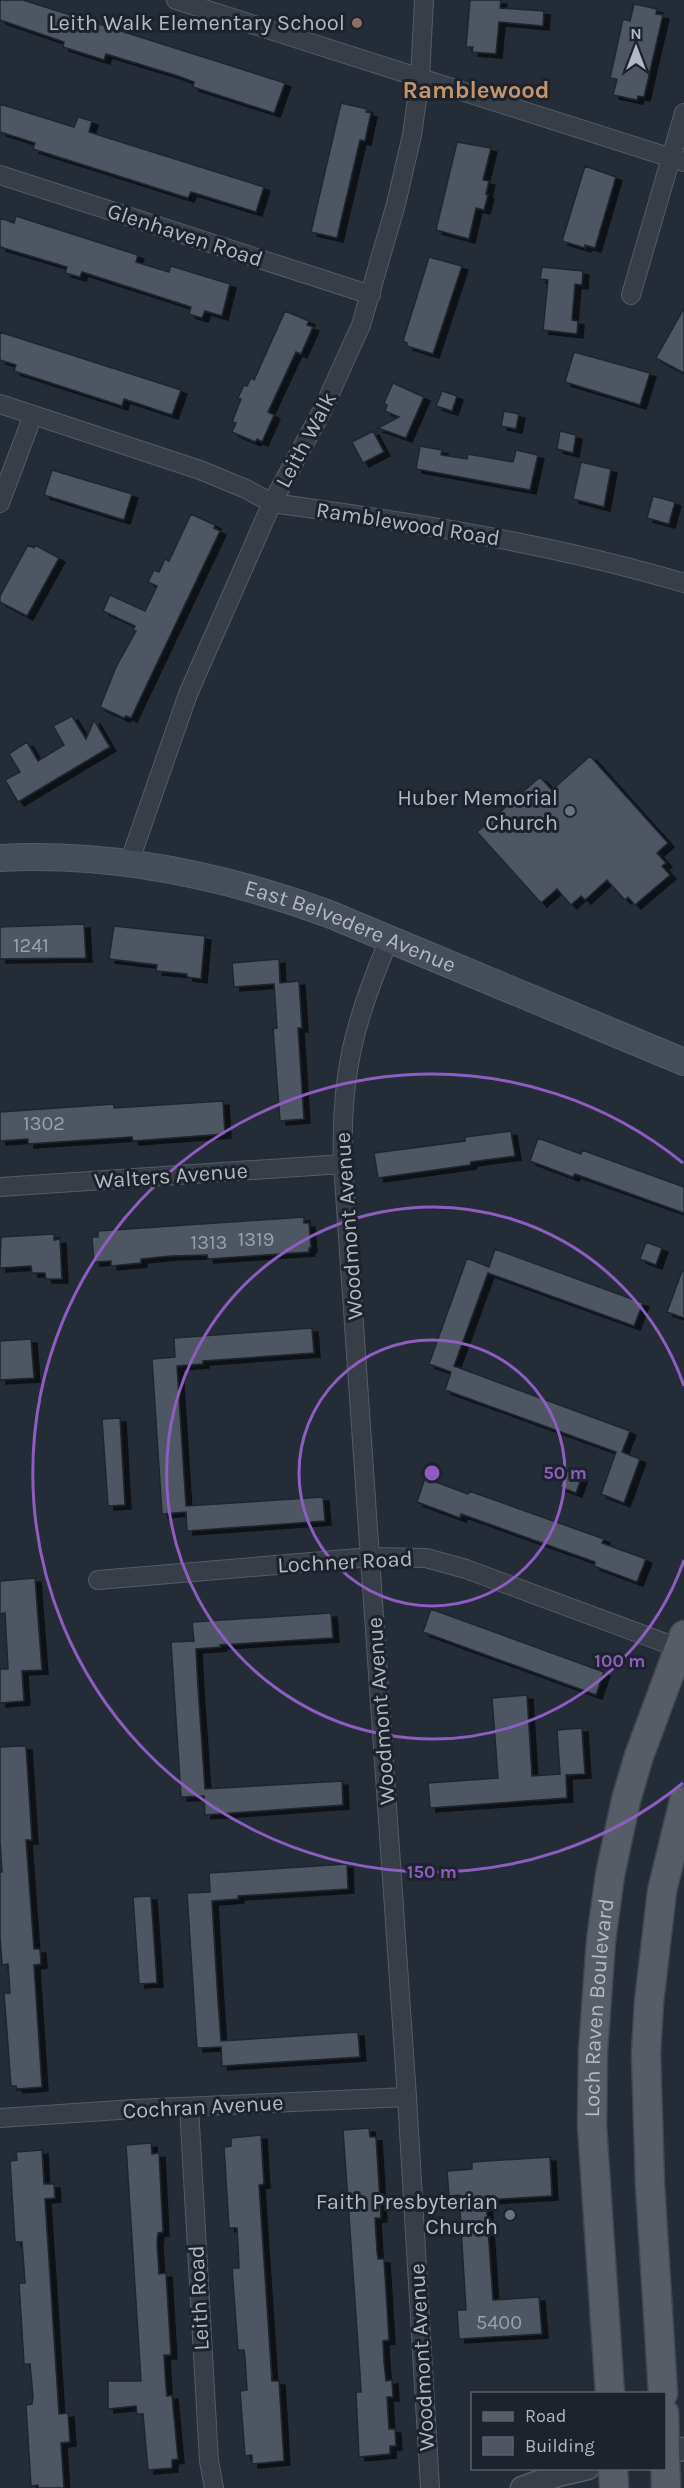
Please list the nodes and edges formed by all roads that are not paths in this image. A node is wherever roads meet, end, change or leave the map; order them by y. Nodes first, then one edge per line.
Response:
1 (176, 0) edge
2 (424, 0) edge
3 (420, 78) junction
4 (684, 113) edge
5 (678, 160) edge
6 (0, 175) edge
7 (371, 295) junction
8 (631, 295) dead end
9 (0, 404) edge
10 (33, 415) junction
11 (0, 503) edge
12 (272, 503) junction
13 (684, 583) edge
14 (0, 858) edge
15 (129, 863) junction
16 (389, 940) junction
17 (684, 1062) edge
18 (343, 1164) junction
19 (0, 1187) edge
20 (371, 1557) junction
21 (98, 1580) dead end
22 (682, 1644) edge
23 (684, 1801) edge
24 (407, 2097) junction
25 (189, 2107) junction
26 (0, 2118) edge
27 (610, 2392) edge
28 (663, 2392) edge
29 (666, 2422) edge
30 (672, 2451) edge
31 (583, 2470) edge
32 (614, 2470) edge
33 (214, 2488) edge
34 (430, 2488) edge
35 (522, 2488) edge
36 (614, 2488) edge
37 (666, 2488) edge

1 - 3 street
2 - 3 street, Leith Walk
3 - 5 street
3 - 7 street, Leith Walk
4 - 5 street
5 - 8 street
6 - 7 street, Glenhaven Road
7 - 12 street, Leith Walk
9 - 10 street, Ramblewood Road
10 - 11 street
10 - 12 street, Ramblewood Road
12 - 13 street, Ramblewood Road
12 - 15 street, Leith Walk
14 - 15 main road, East Belvedere Avenue
15 - 16 main road, East Belvedere Avenue
16 - 17 main road, East Belvedere Avenue
16 - 18 street, Woodmont Avenue
18 - 19 street, Walters Avenue
18 - 20 street, Woodmont Avenue
20 - 21 street, Lochner Road
20 - 22 street, Lochner Road
20 - 24 street, Woodmont Avenue
22 - 27 main road, Loch Raven Boulevard
23 - 28 main road
24 - 25 street, Cochran Avenue
24 - 34 street, Woodmont Avenue
25 - 26 street, Cochran Avenue
25 - 33 street, Leith Road
29 - 30 main road
30 - 37 main road
31 - 35 street
32 - 36 main road

